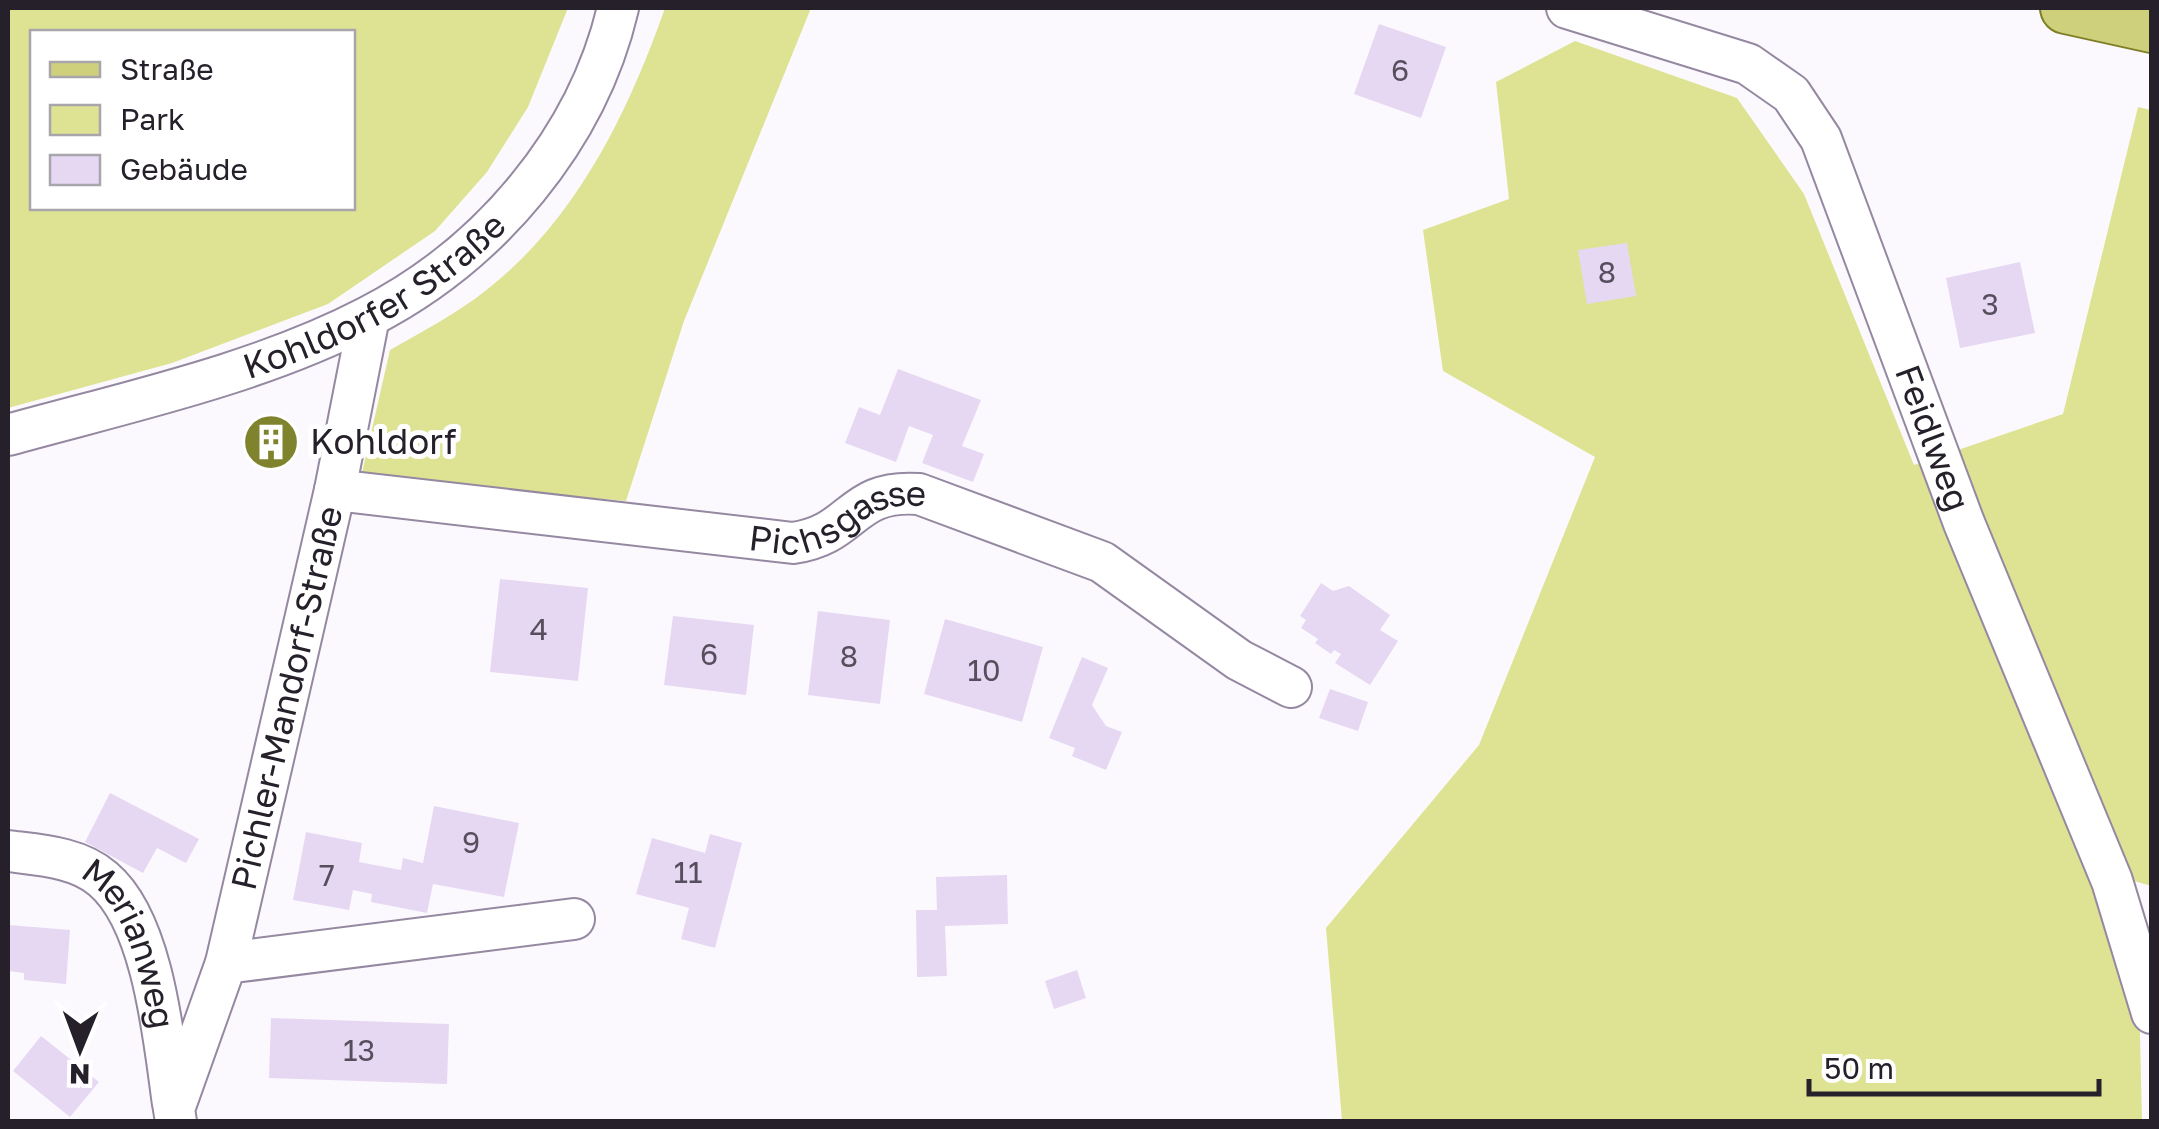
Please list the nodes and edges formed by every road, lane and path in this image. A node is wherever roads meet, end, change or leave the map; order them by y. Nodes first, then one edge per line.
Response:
1 (618, 8) edge
2 (1567, 8) edge
3 (2066, 8) edge
4 (2152, 27) edge
5 (370, 317) junction
6 (8, 435) edge
7 (336, 490) junction
8 (1290, 687) dead end
9 (8, 851) edge
10 (574, 918) dead end
11 (226, 962) junction
12 (2152, 1014) edge
13 (172, 1117) edge

1 - 5 street, Kohldorfer Straße
2 - 12 street, Feidlweg
3 - 4 main road
5 - 6 street, Kohldorfer Straße
5 - 7 street, Pichler-Mandorf-Straße
7 - 8 street, Pichsgasse
7 - 11 street, Pichler-Mandorf-Straße
9 - 13 street, Merianweg
10 - 11 street
11 - 13 street, Pichler-Mandorf-Straße

